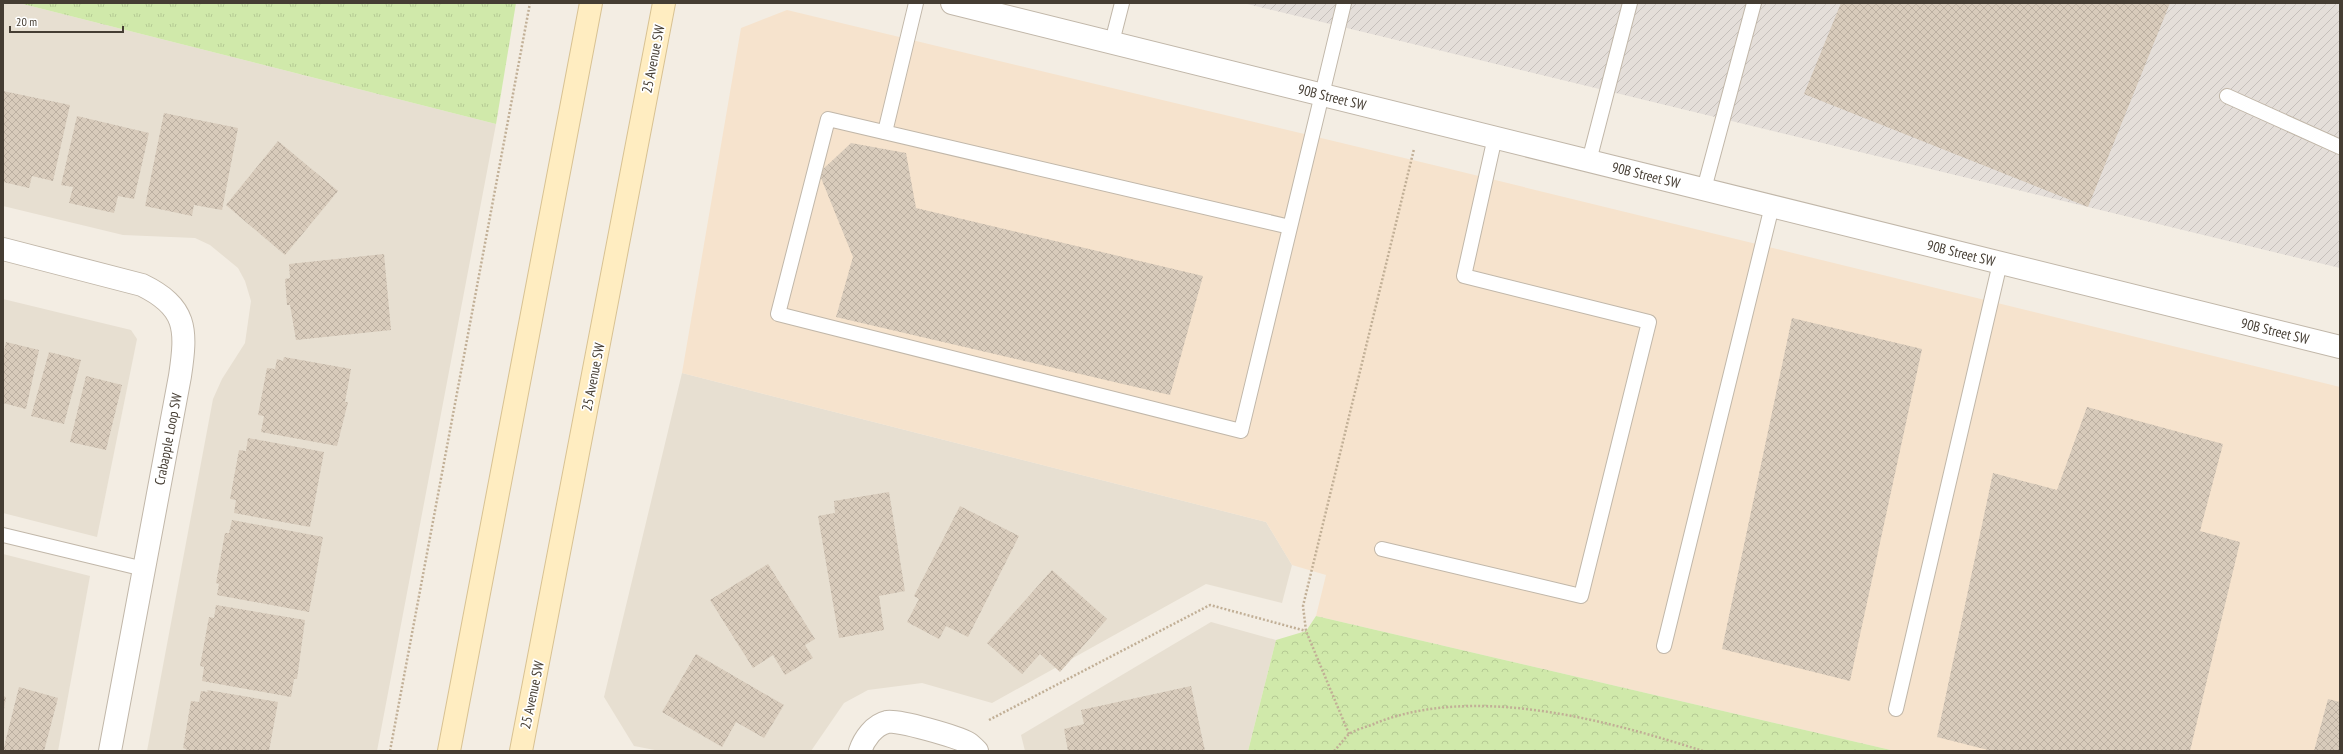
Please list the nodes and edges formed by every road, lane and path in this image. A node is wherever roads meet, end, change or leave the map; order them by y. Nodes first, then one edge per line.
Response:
1 (530, 3) edge
2 (591, 3) edge
3 (664, 3) edge
4 (916, 3) edge
5 (952, 3) edge
6 (1122, 3) edge
7 (1344, 3) edge
8 (1630, 3) edge
9 (1754, 3) edge
10 (1112, 42) junction
11 (1322, 94) junction
12 (2227, 96) dead end
13 (1419, 119) junction
14 (885, 132) junction
15 (1495, 137) junction
16 (2340, 147) edge
17 (1589, 161) junction
18 (1704, 189) junction
19 (1772, 206) junction
20 (1290, 227) junction
21 (3, 249) edge
22 (2000, 263) junction
23 (2340, 347) edge
24 (3, 535) edge
25 (1382, 549) dead end
26 (144, 569) junction
27 (1306, 631) junction
28 (1664, 646) dead end
29 (1896, 709) dead end
30 (1349, 734) junction
31 (973, 747) edge
32 (110, 751) edge
33 (390, 751) edge
34 (449, 751) edge
35 (521, 751) edge
36 (860, 751) edge
37 (1334, 751) edge
38 (1703, 751) edge

1 - 33 path
2 - 34 main road
3 - 35 main road, 25 Avenue SW
4 - 14 lane
5 - 10 street, 90B Street SW
6 - 10 lane
7 - 11 lane
8 - 17 lane
9 - 18 lane
10 - 11 street, 90B Street SW
11 - 13 street, 90B Street SW
11 - 20 lane
12 - 16 lane
13 - 15 street, 90B Street SW
13 - 27 path
14 - 20 lane
14 - 20 lane
15 - 17 street, 90B Street SW
15 - 25 lane
17 - 18 street, 90B Street SW
18 - 19 street, 90B Street SW
19 - 22 street, 90B Street SW
19 - 28 lane
21 - 26 street, Crabapple Loop SW
22 - 23 street, 90B Street SW
22 - 29 lane
24 - 26 lane
26 - 32 street, Crabapple Loop SW
27 - 30 path
27 - 31 path
30 - 37 path
30 - 38 path
31 - 36 street

